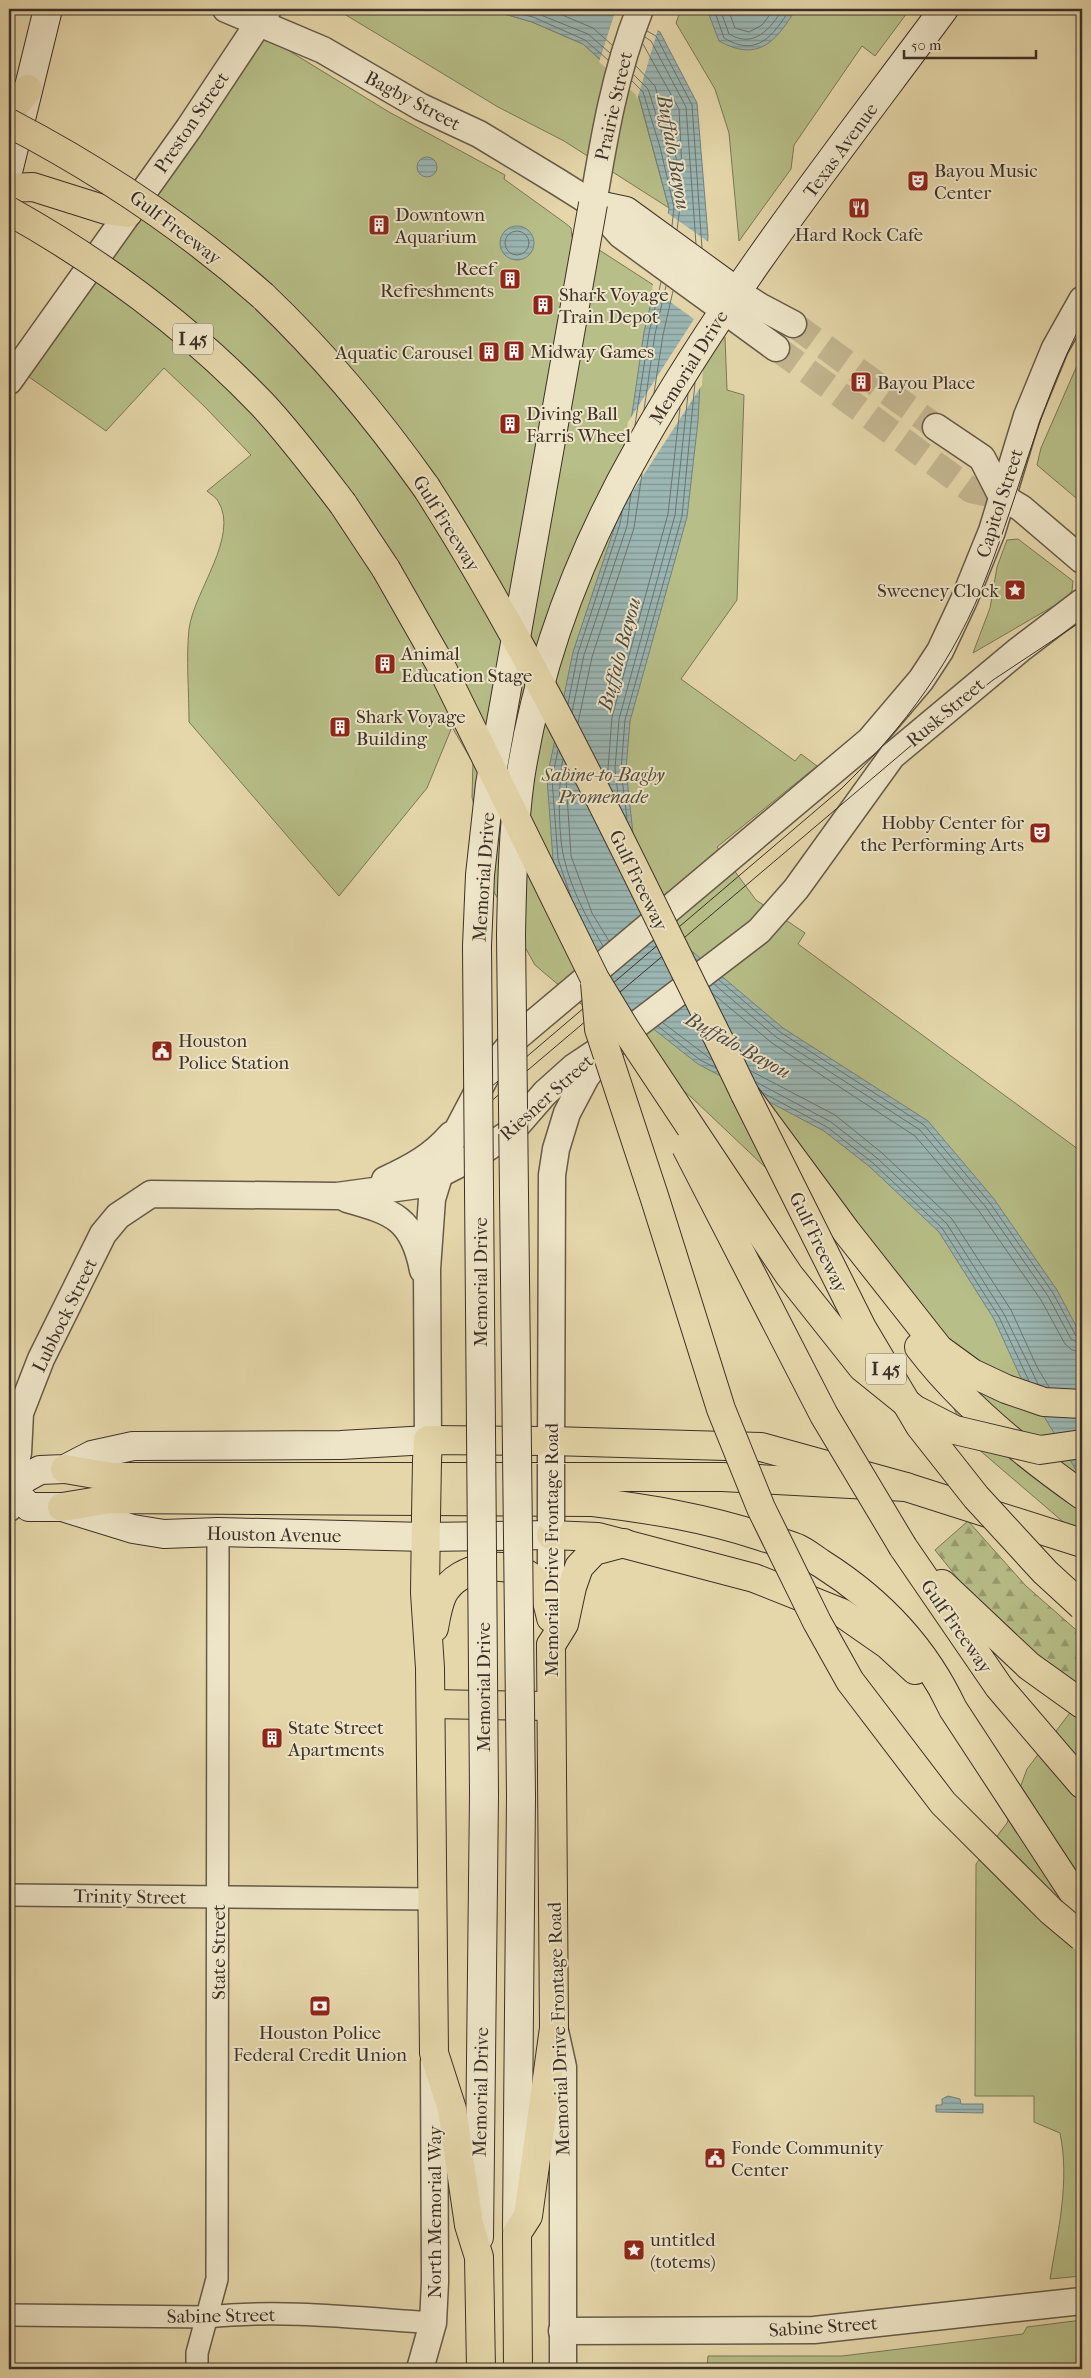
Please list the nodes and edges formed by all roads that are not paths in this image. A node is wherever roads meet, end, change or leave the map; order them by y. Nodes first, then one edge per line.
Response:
1 (48, 9) edge
2 (226, 9) edge
3 (640, 9) edge
4 (944, 9) edge
5 (263, 15) edge
6 (28, 89) junction
7 (9, 114) edge
8 (9, 123) edge
9 (9, 168) edge
10 (9, 188) edge
11 (593, 204) junction
12 (9, 211) edge
13 (128, 213) junction
14 (730, 300) junction
15 (1082, 300) edge
16 (793, 324) tunnel mouth
17 (776, 348) tunnel mouth
18 (9, 381) edge
19 (936, 426) tunnel mouth
20 (1002, 497) junction
21 (1082, 560) edge
22 (1082, 602) edge
23 (829, 842) joint
24 (595, 979) junction
25 (625, 1032) junction
26 (599, 1055) junction
27 (746, 1094) junction
28 (461, 1124) junction
29 (439, 1175) junction
30 (346, 1195) junction
31 (118, 1216) joint
32 (846, 1231) junction
33 (428, 1297) junction
34 (1082, 1404) edge
35 (1082, 1444) edge
36 (427, 1451) junction
37 (551, 1452) junction
38 (65, 1469) junction
39 (906, 1487) junction
40 (9, 1494) edge
41 (1082, 1495) edge
42 (62, 1507) junction
43 (551, 1526) junction
44 (426, 1527) junction
45 (218, 1532) junction
46 (1082, 1542) edge
47 (625, 1543) junction
48 (903, 1547) junction
49 (1082, 1606) edge
50 (551, 1618) junction
51 (430, 1644) junction
52 (551, 1645) junction
53 (431, 1704) junction
54 (1082, 1704) edge
55 (551, 1706) junction
56 (953, 1709) junction
57 (1082, 1784) edge
58 (9, 1895) edge
59 (218, 1897) junction
60 (432, 1899) junction
61 (1082, 1906) edge
62 (1082, 1937) edge
63 (554, 2028) junction
64 (434, 2053) junction
65 (517, 2233) junction
66 (479, 2257) junction
67 (1082, 2301) edge
68 (9, 2315) edge
69 (208, 2317) junction
70 (433, 2323) junction
71 (562, 2330) junction
72 (197, 2369) edge
73 (420, 2369) edge
74 (481, 2369) edge
75 (518, 2369) edge
76 (562, 2369) edge

1 - 6 main road
2 - 5 street, Bagby Street
3 - 11 street, Prairie Street
4 - 14 main road, Texas Avenue
5 - 11 street, Bagby Street
5 - 13 street, Preston Street
6 - 7 main road
6 - 9 main road
8 - 27 main road, Gulf Freeway / I 45, bridge
10 - 13 main road
11 - 14 main road, Bagby Street
11 - 66 main road, Memorial Drive, bridge
12 - 24 main road, I 45, bridge
13 - 18 street, Preston Street
14 - 16 street, Bagby Street
14 - 17 street, Bagby Street
14 - 65 main road, Memorial Drive, bridge
15 - 20 street, Capitol Street
19 - 20 street
20 - 21 street
20 - 28 street, Capitol Street, bridge
22 - 23 street, Rusk Street
23 - 25 street, Memorial Drive Frontage Road, bridge
24 - 25 main road, I 45, bridge
24 - 62 main road, bridge
25 - 26 street, Memorial Drive Frontage Road
25 - 35 main road, bridge
25 - 48 main road, Gulf Freeway / I 45, bridge
26 - 29 street, Riesner Street
26 - 37 street, Memorial Drive Frontage Road
27 - 32 main road, bridge
27 - 49 main road, Gulf Freeway / I 45, bridge
28 - 29 street
28 - 30 street, Riesner Street
29 - 30 street, Riesner Street
29 - 33 street
30 - 31 street, Riesner Street
30 - 33 street
31 - 40 street, Lubbock Street
32 - 34 main road
32 - 41 main road, bridge
33 - 36 street
36 - 37 main road
36 - 38 main road
36 - 44 main road, bridge
37 - 39 main road
37 - 43 street, Memorial Drive Frontage Road, bridge
38 - 39 main road
38 - 40 main road
39 - 46 main road
40 - 42 main road, Houston Avenue
42 - 45 main road, Houston Avenue
42 - 56 main road
43 - 44 main road, Houston Avenue
43 - 47 main road
43 - 50 street, Memorial Drive Frontage Road
44 - 45 main road, Houston Avenue
44 - 51 main road
45 - 59 street, State Street
47 - 52 main road
47 - 56 main road
48 - 54 main road
48 - 57 main road, Gulf Freeway / I 45
50 - 51 main road
50 - 52 main road, Memorial Drive Frontage Road
51 - 53 main road
52 - 55 main road, Memorial Drive Frontage Road
53 - 55 main road
53 - 60 main road
55 - 63 main road, Memorial Drive Frontage Road
56 - 61 main road
58 - 59 street, Trinity Street
59 - 60 street, Trinity Street
59 - 69 street, State Street
60 - 64 main road
63 - 65 main road
63 - 71 street, Memorial Drive Frontage Road
64 - 66 main road
64 - 70 street, North Memorial Way
65 - 75 main road, Memorial Drive
66 - 74 main road, Memorial Drive
67 - 71 street, Sabine Street
68 - 69 street, Sabine Street
69 - 70 street, Sabine Street
69 - 72 street, State Street
70 - 73 street, North Memorial Way
71 - 76 street, Memorial Drive Frontage Road

